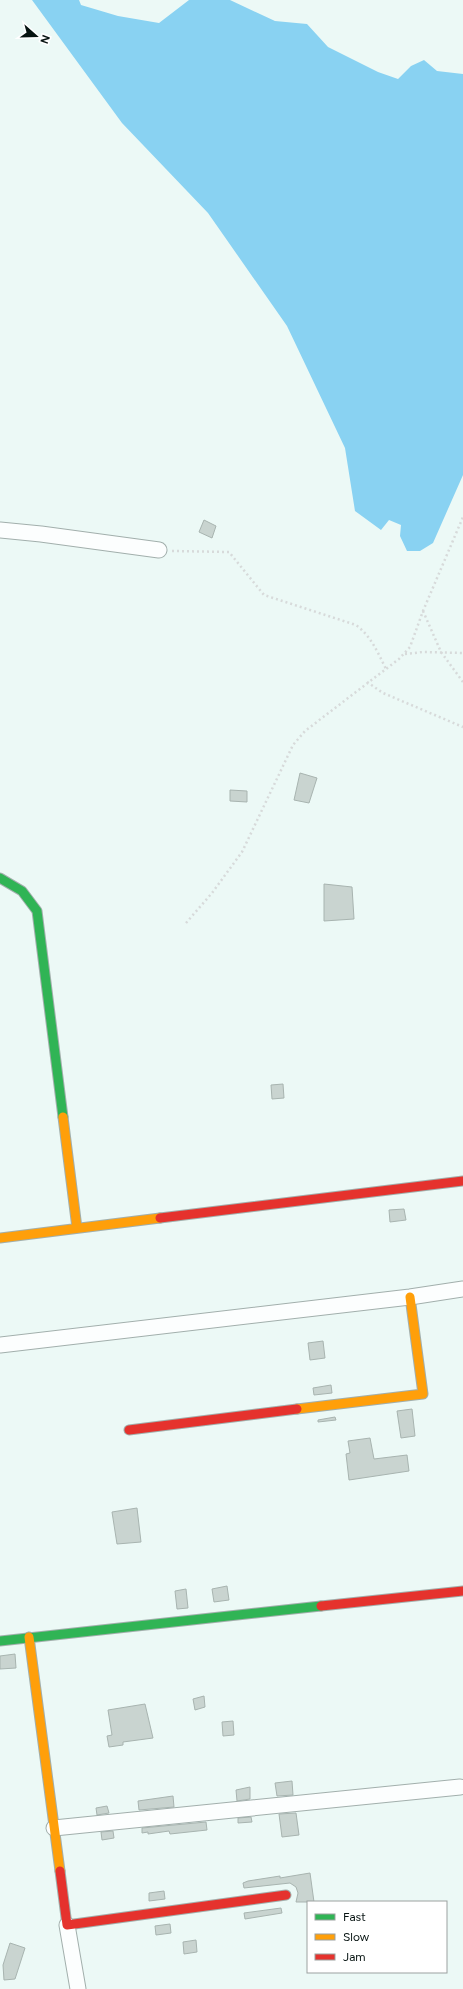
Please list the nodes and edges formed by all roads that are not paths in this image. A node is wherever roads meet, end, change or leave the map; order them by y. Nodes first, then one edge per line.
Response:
1 (0, 530) edge
2 (159, 550) road end
3 (0, 878) edge
4 (463, 1181) edge
5 (77, 1228) junction
6 (0, 1238) edge
7 (463, 1289) edge
8 (410, 1297) junction
9 (0, 1345) edge
10 (129, 1430) dead end
11 (463, 1591) edge
12 (29, 1637) junction
13 (0, 1640) edge
14 (460, 1787) dead end
15 (54, 1828) junction
16 (286, 1895) dead end
17 (67, 1925) junction
18 (78, 1989) edge

1 - 2 street
3 - 5 street
4 - 5 street
5 - 6 street
7 - 8 street
8 - 9 street
8 - 10 street
11 - 12 street
12 - 13 street
12 - 15 street
14 - 15 street
15 - 17 street
16 - 17 street
17 - 18 street

